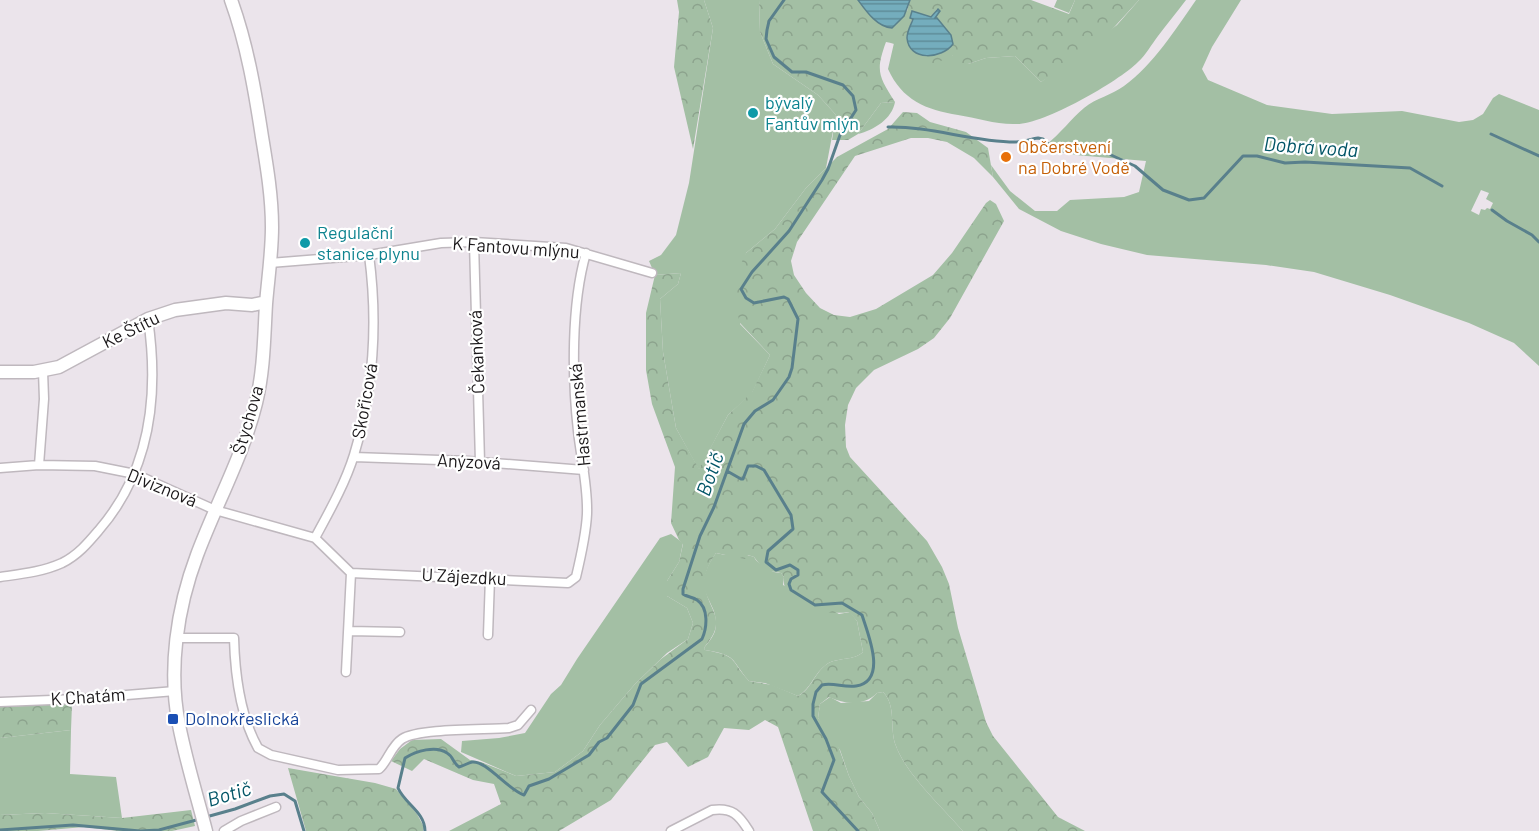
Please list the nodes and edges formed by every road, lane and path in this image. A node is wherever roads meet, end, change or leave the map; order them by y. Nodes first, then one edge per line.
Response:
1 (231, 0) edge
2 (474, 242) junction
3 (586, 253) junction
4 (369, 255) junction
5 (270, 263) junction
6 (652, 273) dead end
7 (266, 302) junction
8 (147, 319) junction
9 (43, 371) junction
10 (0, 372) edge
11 (354, 457) junction
12 (480, 462) junction
13 (39, 465) junction
14 (0, 468) edge
15 (584, 470) junction
16 (135, 474) junction
17 (215, 510) junction
18 (315, 538) junction
19 (351, 573) junction
20 (0, 577) edge
21 (576, 577) joint
22 (490, 578) junction
23 (349, 631) junction
24 (400, 632) dead end
25 (488, 635) dead end
26 (177, 638) junction
27 (346, 672) dead end
28 (175, 691) junction
29 (0, 702) edge
30 (531, 710) dead end
31 (276, 807) dead end
32 (206, 831) edge
33 (224, 831) edge
34 (671, 831) edge
35 (749, 831) edge

1 - 5 street, Štychova
2 - 3 street, K Fantovu mlýnu
2 - 4 street, K Fantovu mlýnu
2 - 12 street, Čekanková
3 - 6 street, K Fantovu mlýnu
3 - 15 street, Hastrmanská
4 - 5 street, K Fantovu mlýnu
4 - 11 street, Skořicová
5 - 7 street, Štychova
7 - 8 street, Ke Štítu
7 - 17 street, Štychova
8 - 9 street, Ke Štítu
8 - 16 street
9 - 10 street, Ke Štítu
9 - 13 street
11 - 12 street, Anýzová
11 - 18 street, Skořicová
12 - 15 street, Anýzová
13 - 14 street, Diviznová
13 - 16 street, Diviznová
15 - 21 street, Hastrmanská
16 - 17 street, Diviznová
16 - 20 street
17 - 18 street
17 - 26 street, Štychova
18 - 19 street
19 - 22 street, U Zájezdku
19 - 23 street
21 - 22 street, U Zájezdku
22 - 25 street
23 - 24 street
23 - 27 street
26 - 28 street, Štychova
26 - 30 street
28 - 29 street, K Chatám
28 - 32 street, Štychova
31 - 33 street
34 - 35 street

